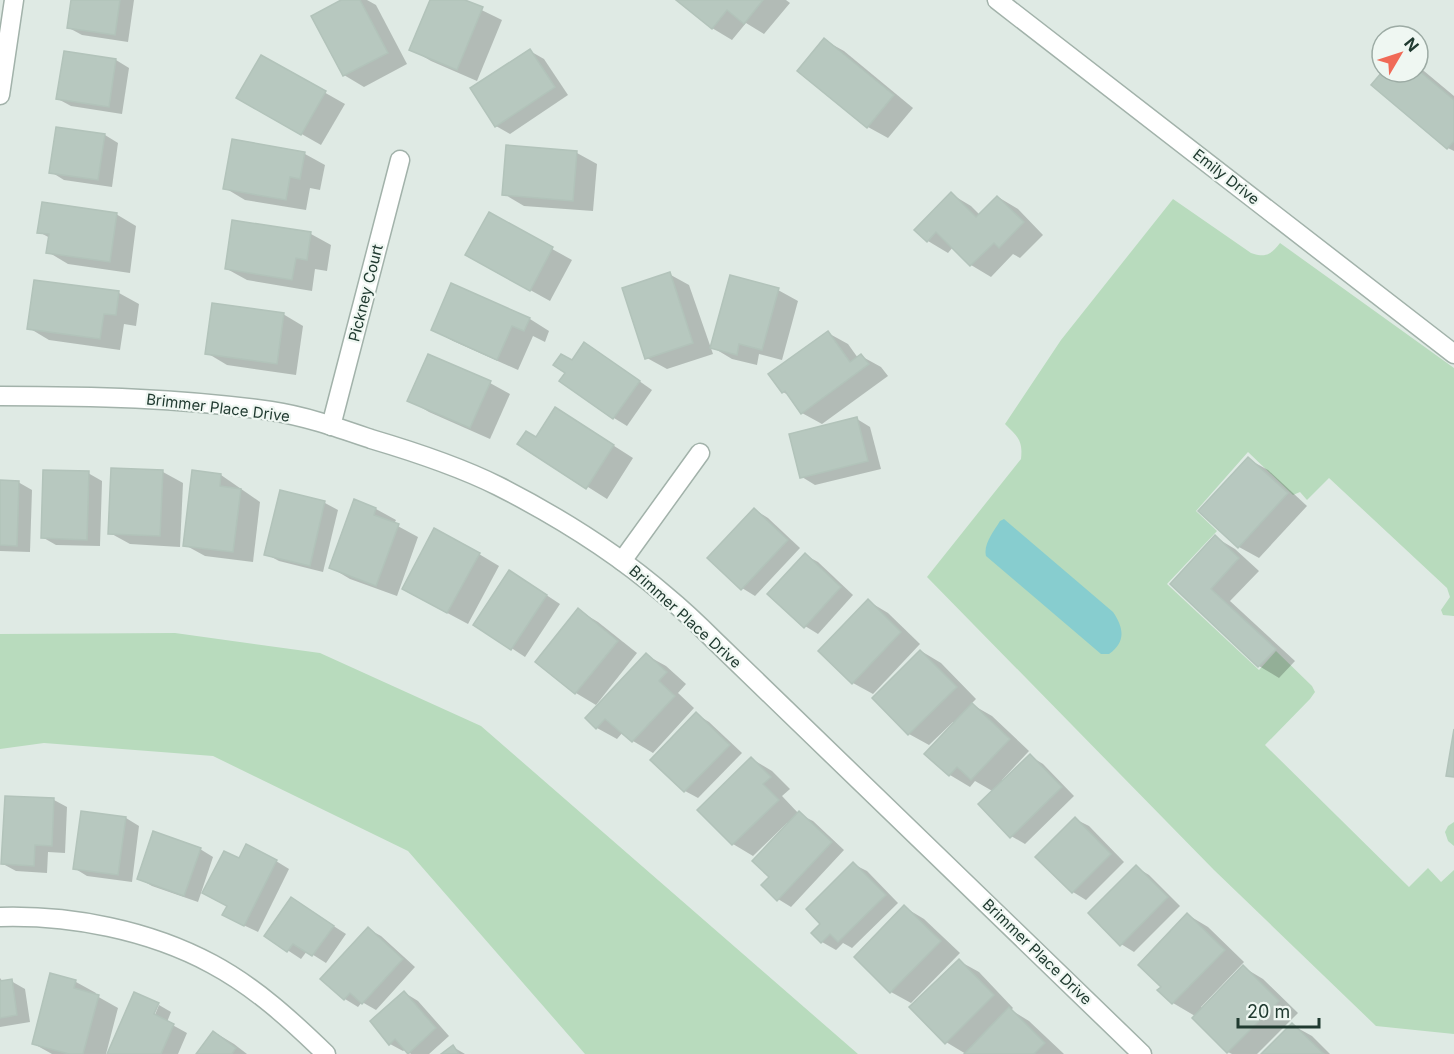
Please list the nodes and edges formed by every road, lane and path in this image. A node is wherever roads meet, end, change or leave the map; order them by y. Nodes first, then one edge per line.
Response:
1 (14, 0) edge
2 (997, 0) edge
3 (0, 95) edge
4 (400, 160) dead end
5 (1454, 354) edge
6 (0, 396) edge
7 (331, 426) junction
8 (700, 453) dead end
9 (622, 561) junction
10 (0, 917) edge
11 (326, 1054) edge
12 (1142, 1054) edge

1 - 3 street
2 - 5 street, Emily Drive
4 - 7 street, Pickney Court
6 - 7 street, Brimmer Place Drive
7 - 9 street, Brimmer Place Drive
8 - 9 street
9 - 12 street, Brimmer Place Drive
10 - 11 street

